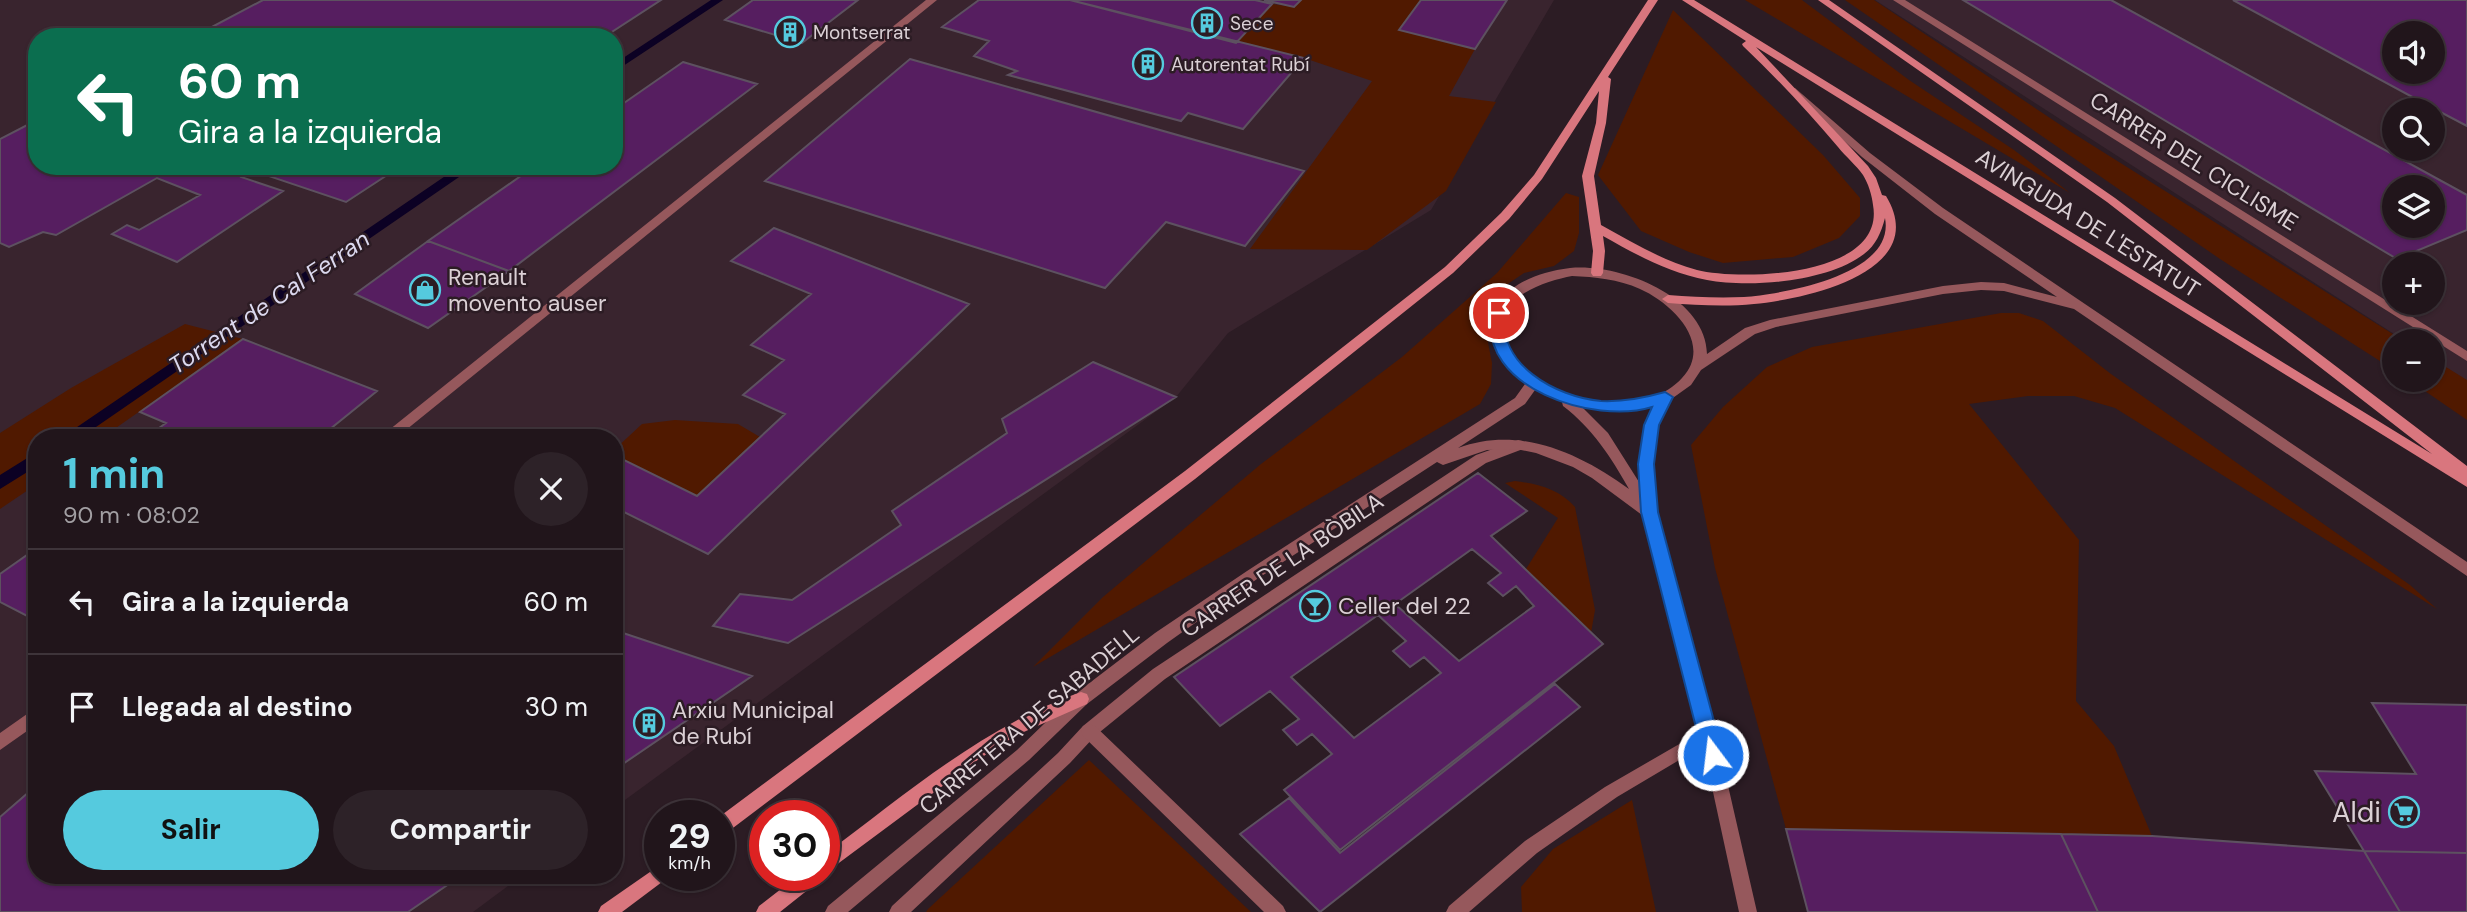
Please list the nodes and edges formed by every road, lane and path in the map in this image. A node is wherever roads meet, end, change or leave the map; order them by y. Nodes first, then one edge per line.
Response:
1 (932, 0) edge
2 (1653, 0) edge
3 (1687, 0) edge
4 (1823, 0) edge
5 (1898, 0) edge
6 (1729, 26) junction
7 (1606, 74) junction
8 (1794, 90) junction
9 (1871, 178) junction
10 (1596, 227) junction
11 (1597, 273) junction
12 (1668, 299) junction
13 (2087, 310) junction
14 (2467, 357) edge
15 (1697, 367) junction
16 (1533, 383) junction
17 (1556, 395) junction
18 (1665, 397) junction
19 (397, 429) edge
20 (1518, 445) junction
21 (2467, 473) edge
22 (1400, 480) junction
23 (2467, 482) edge
24 (1649, 512) junction
25 (2467, 570) edge
26 (1081, 699) junction
27 (28, 721) edge
28 (1089, 731) junction
29 (1707, 735) junction
30 (0, 743) edge
31 (735, 816) edge
32 (840, 854) edge
33 (644, 885) edge
34 (792, 891) edge
35 (607, 912) edge
36 (765, 912) edge
37 (834, 912) edge
38 (898, 912) edge
39 (1277, 912) edge
40 (1455, 912) edge
41 (1748, 912) edge

1 - 19 street
2 - 7 main road
3 - 6 main road, AVINGUDA DE L'ESTATUT
4 - 21 main road
5 - 14 street, CARRER DEL CICLISME
6 - 8 main road
6 - 23 main road, AVINGUDA DE L'ESTATUT
7 - 10 main road
7 - 31 main road
8 - 9 main road
8 - 13 street
9 - 10 main road
9 - 12 main road
10 - 11 main road
11 - 12 street
11 - 16 street
12 - 15 street
13 - 15 street
13 - 25 street
15 - 18 street
16 - 17 street
16 - 22 street, CARRETERA DE SABADELL
17 - 18 street
17 - 24 street
18 - 24 street
20 - 22 street, CARRETERA DE SABADELL
20 - 24 street, CARRETERA DE SABADELL
20 - 28 street, CARRER DE LA BÒBILA
22 - 26 street, CARRETERA DE SABADELL
24 - 29 street
26 - 32 main road
26 - 37 street, CARRETERA DE SABADELL
27 - 30 street
28 - 38 street, CARRER DE LA BÒBILA
28 - 39 street
29 - 40 street
29 - 41 street
33 - 35 main road
34 - 36 main road

